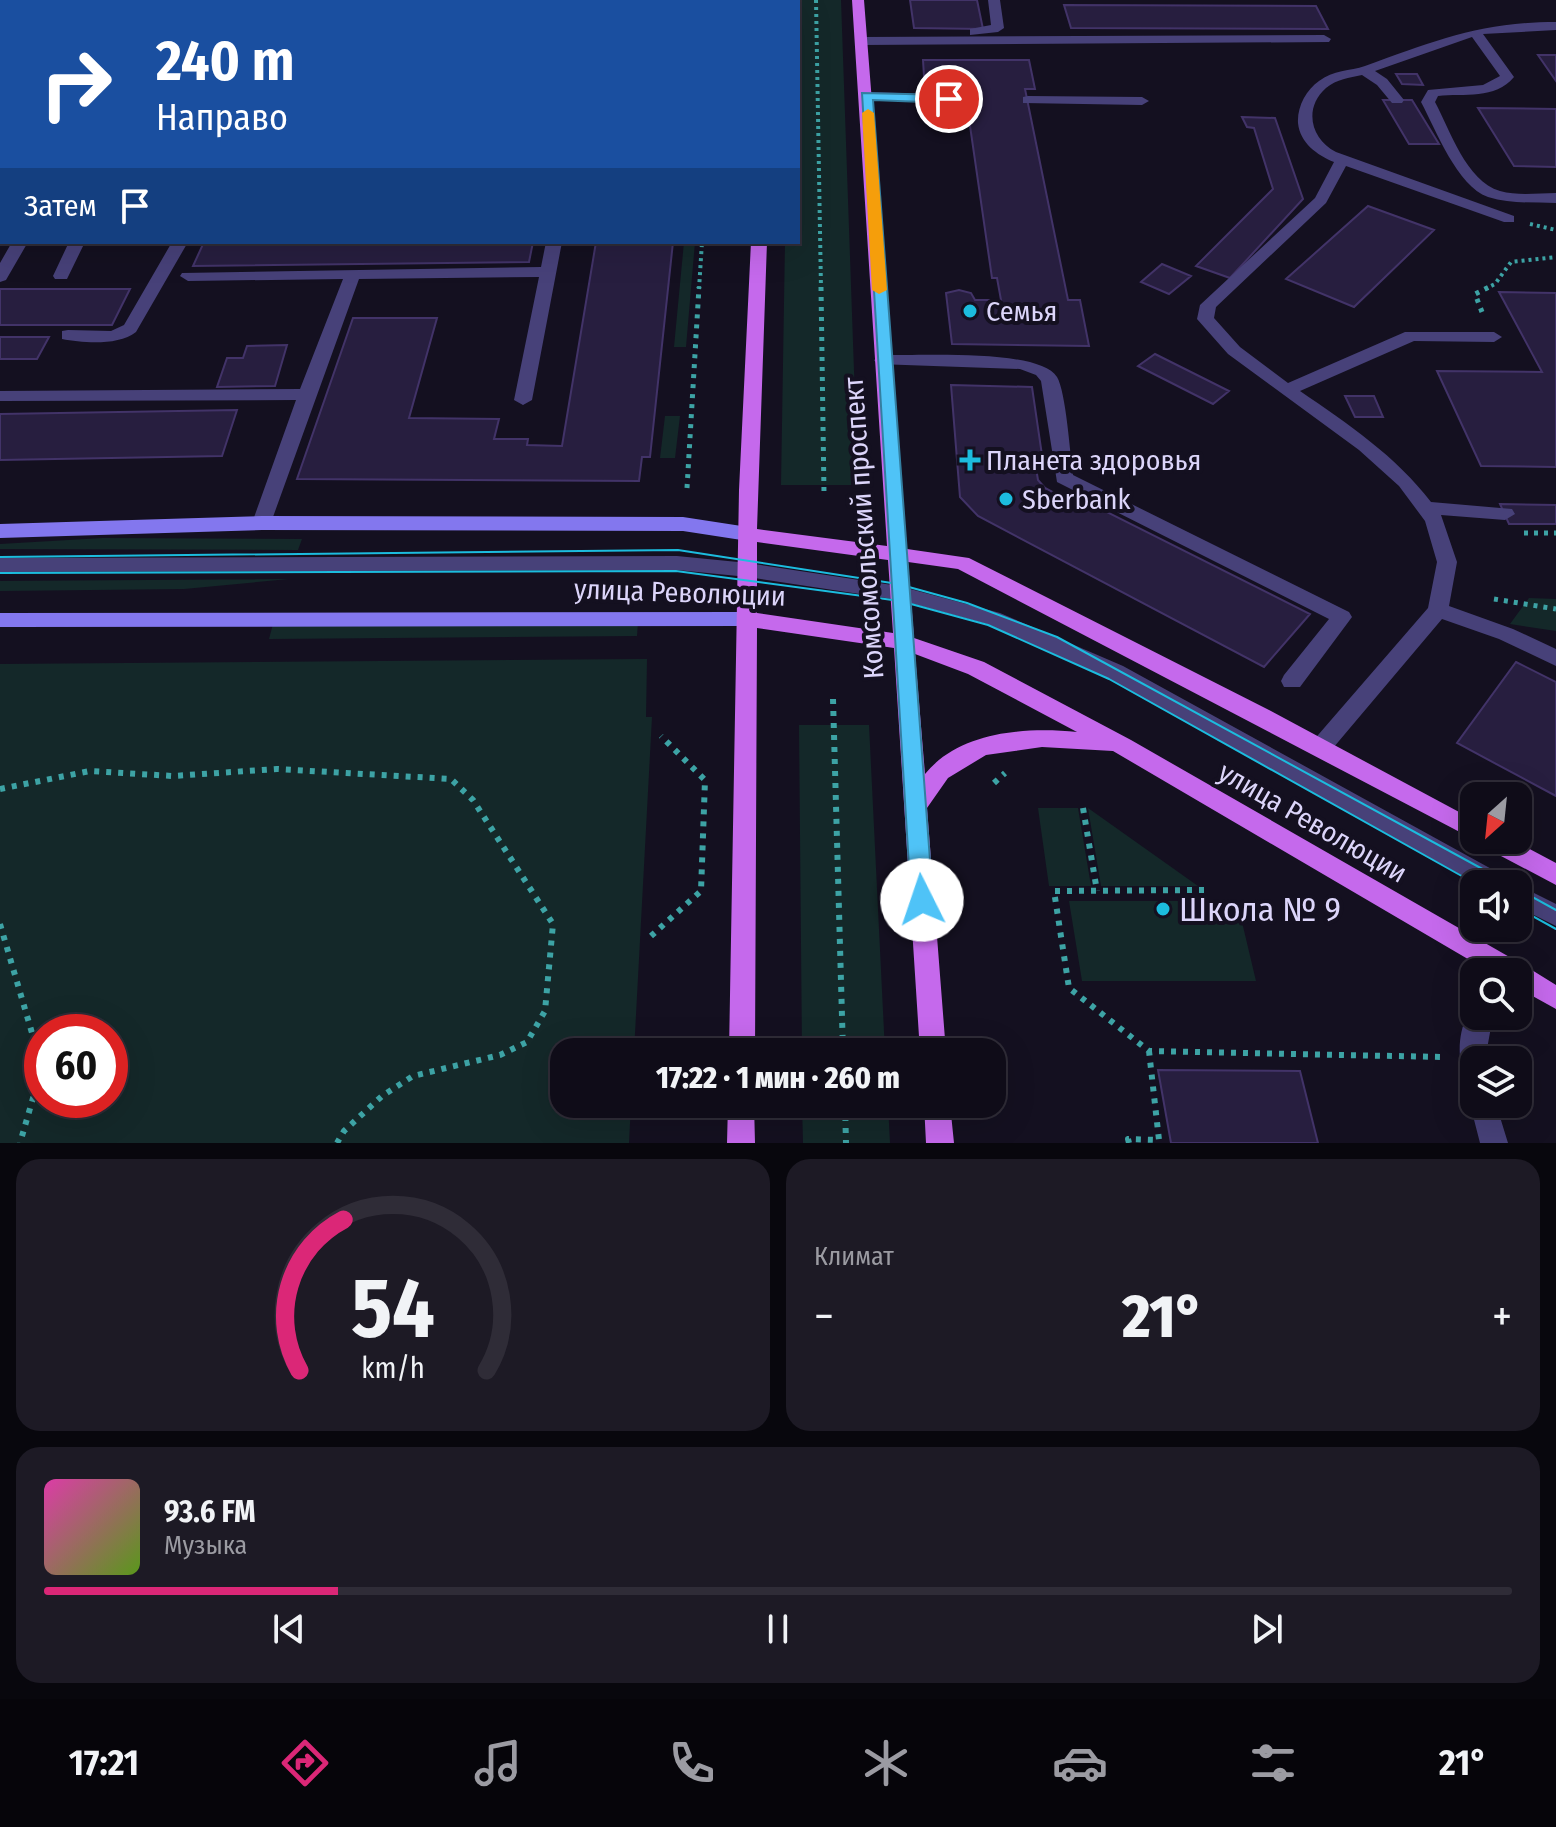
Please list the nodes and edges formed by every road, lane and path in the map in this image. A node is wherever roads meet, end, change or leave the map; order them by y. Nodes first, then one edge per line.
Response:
1 (816, 0) edge
2 (858, 0) edge
3 (994, 0) edge
4 (1556, 26) edge
5 (1475, 32) junction
6 (1324, 39) dead end
7 (937, 40) junction
8 (862, 41) junction
9 (1365, 71) junction
10 (867, 96) junction
11 (971, 99) dead end
12 (1028, 100) dead end
13 (1397, 100) dead end
14 (1142, 101) dead end
15 (1342, 160) junction
16 (1556, 198) edge
17 (1509, 219) dead end
18 (19, 244) edge
19 (76, 244) edge
20 (179, 244) edge
21 (554, 244) edge
22 (702, 244) edge
23 (759, 244) edge
24 (1556, 257) edge
25 (548, 272) junction
26 (353, 274) junction
27 (61, 276) dead end
28 (188, 276) dead end
29 (0, 277) edge
30 (68, 335) dead end
31 (1494, 337) joint
32 (883, 360) junction
33 (1288, 390) junction
34 (307, 394) junction
35 (0, 396) edge
36 (523, 400) dead end
37 (687, 488) dead end
38 (824, 493) dead end
39 (1428, 508) junction
40 (1505, 514) dead end
41 (262, 523) junction
42 (0, 531) edge
43 (748, 534) junction
44 (897, 555) junction
45 (0, 565) edge
46 (748, 570) junction
47 (899, 593) junction
48 (1442, 601) junction
49 (1556, 609) edge
50 (746, 619) junction
51 (0, 620) edge
52 (903, 642) junction
53 (1556, 658) edge
54 (1292, 681) dead end
55 (833, 699) dead end
56 (661, 736) dead end
57 (1123, 746) junction
58 (1320, 748) junction
59 (0, 789) edge
60 (915, 808) junction
61 (1083, 808) dead end
62 (1460, 823) edge
63 (1518, 854) edge
64 (1473, 870) edge
65 (1556, 875) edge
66 (1204, 890) dead end
67 (1097, 891) junction
68 (1532, 903) edge
69 (1556, 916) edge
70 (0, 924) edge
71 (651, 936) dead end
72 (1485, 958) edge
73 (1532, 985) edge
74 (1556, 998) edge
75 (742, 1038) edge
76 (843, 1038) edge
77 (932, 1038) edge
78 (1149, 1051) junction
79 (1460, 1064) edge
80 (741, 1118) edge
81 (845, 1118) edge
82 (938, 1118) edge
83 (1487, 1118) edge
84 (20, 1143) edge
85 (337, 1143) edge
86 (741, 1143) edge
87 (846, 1143) edge
88 (940, 1143) edge
89 (1129, 1143) edge
90 (1494, 1143) edge

1 - 38 path
2 - 8 main road, Комсомольский проспект
3 - 7 lane
4 - 5 lane
5 - 9 lane
5 - 16 lane
6 - 7 lane
7 - 8 lane
8 - 10 main road, Комсомольский проспект
9 - 13 lane
9 - 15 lane
10 - 11 lane
10 - 32 main road, Комсомольский проспект
12 - 14 lane
15 - 17 lane
15 - 33 lane
18 - 29 lane
19 - 27 lane
20 - 30 lane
21 - 25 lane
22 - 37 path
23 - 43 main road
24 - 31 path
25 - 26 lane
25 - 36 lane
26 - 28 lane
26 - 34 lane
31 - 33 lane
32 - 44 main road, Комсомольский проспект
32 - 54 lane
33 - 39 lane
34 - 35 lane
34 - 41 lane
39 - 40 lane
39 - 48 lane
41 - 42 main road, улица Революции
41 - 43 main road, улица Революции
43 - 44 main road, улица Революции
43 - 46 main road
44 - 47 main road, Комсомольский проспект
44 - 58 main road, улица Революции
45 - 46 lane
46 - 47 lane
46 - 50 main road
47 - 52 main road, Комсомольский проспект
47 - 64 lane
48 - 49 path
48 - 53 lane
48 - 58 lane
50 - 51 main road, улица Революции
50 - 52 main road, улица Революции
50 - 75 main road
52 - 57 main road, улица Революции
52 - 60 main road, Комсомольский проспект
55 - 76 path
56 - 71 path
57 - 60 main road
57 - 72 main road, улица Революции
58 - 62 main road, улица Революции
59 - 85 path
60 - 77 main road, Комсомольский проспект
61 - 67 path
63 - 65 main road
66 - 67 path
67 - 78 path
68 - 69 lane
70 - 84 path
73 - 74 main road, улица Революции
78 - 79 path
78 - 89 path
80 - 86 main road
81 - 87 path
82 - 88 main road
83 - 90 lane

